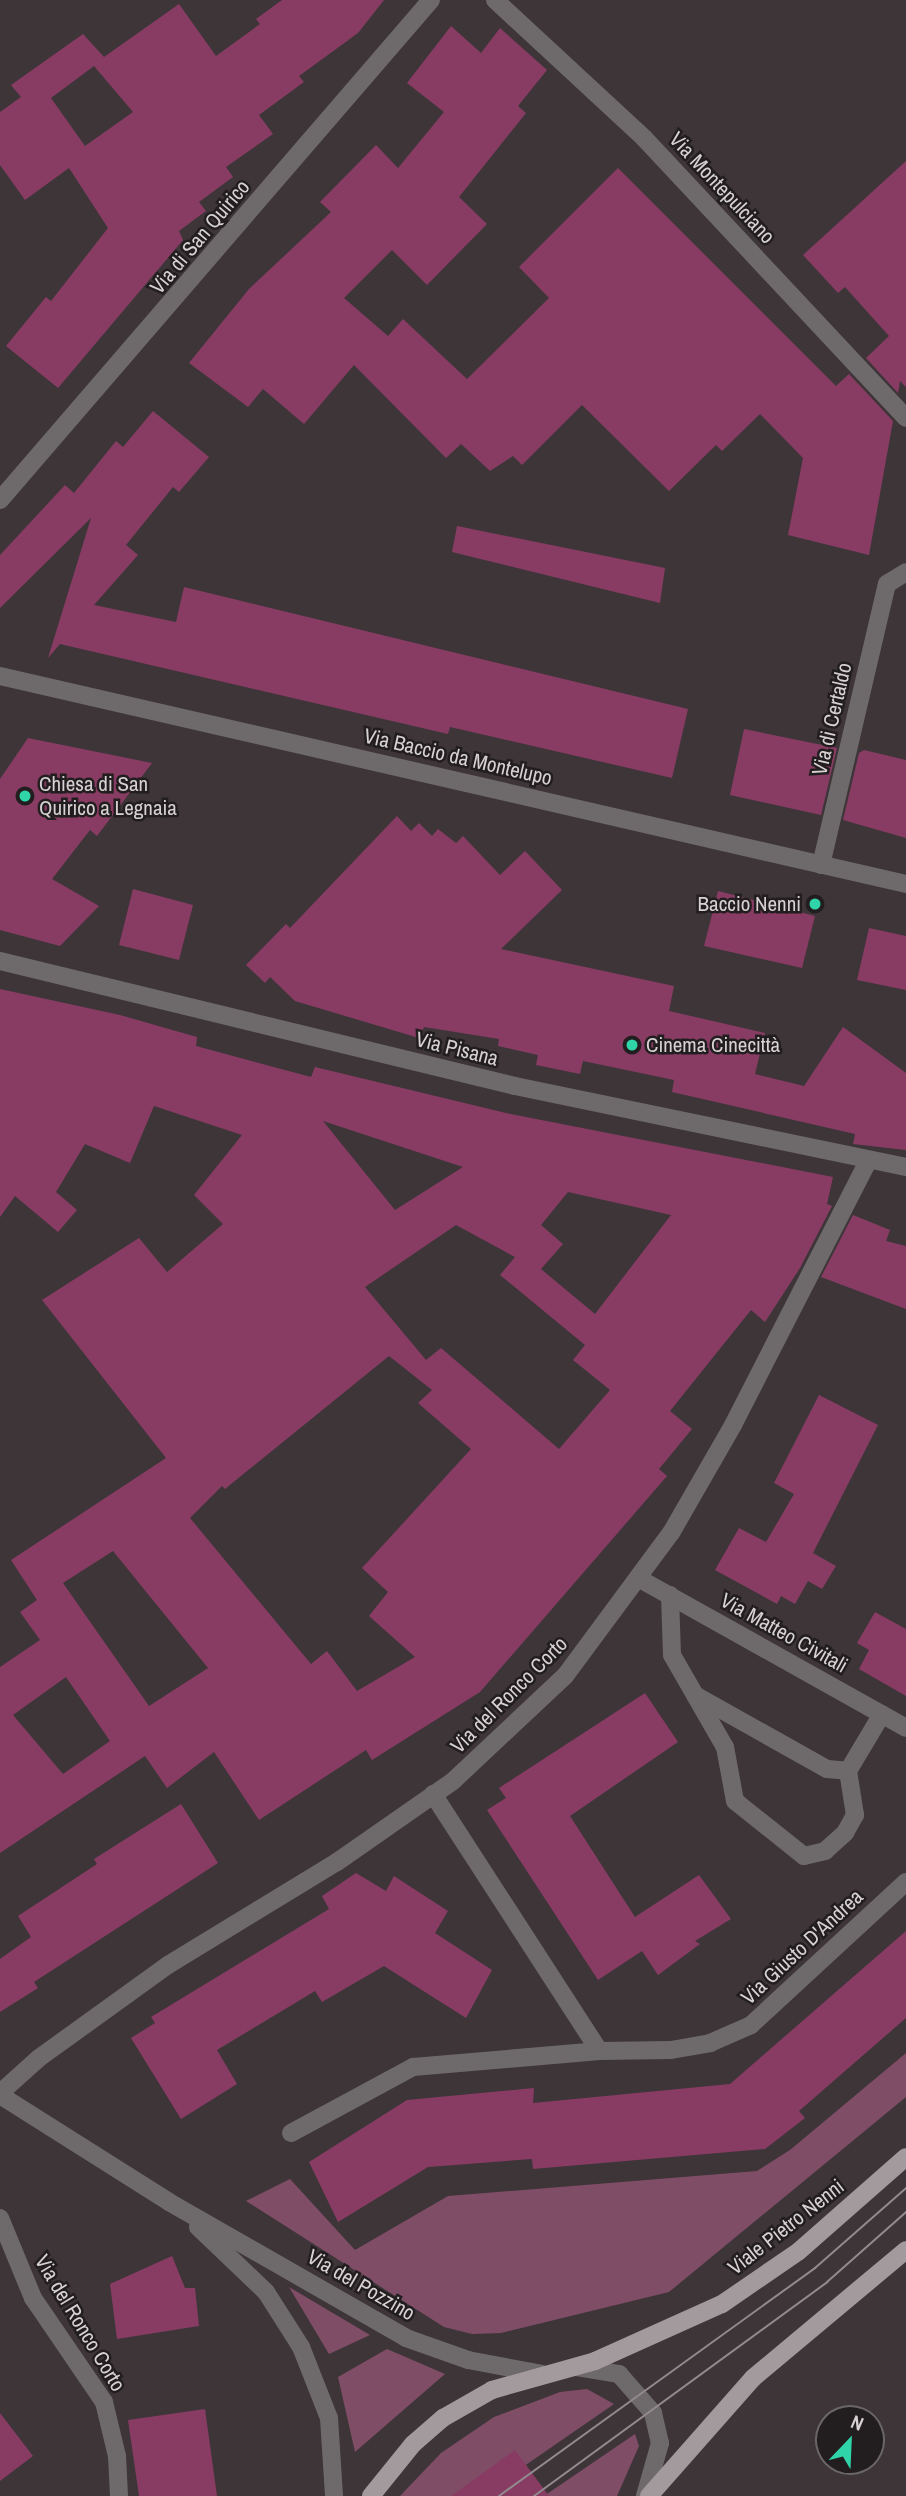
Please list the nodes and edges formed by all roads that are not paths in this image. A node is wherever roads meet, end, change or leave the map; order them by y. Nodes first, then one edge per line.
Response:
1 (431, 0) edge
2 (495, 0) edge
3 (906, 418) edge
4 (0, 500) edge
5 (906, 572) edge
6 (0, 677) edge
7 (821, 864) junction
8 (906, 884) edge
9 (0, 961) edge
10 (868, 1161) junction
11 (906, 1167) edge
12 (638, 1578) junction
13 (670, 1595) junction
14 (695, 1695) junction
15 (882, 1714) junction
16 (906, 1728) edge
17 (848, 1771) junction
18 (433, 1794) junction
19 (906, 1882) edge
20 (598, 2051) junction
21 (0, 2094) edge
22 (291, 2133) dead end
23 (906, 2157) edge
24 (169, 2202) junction
25 (0, 2218) edge
26 (906, 2250) edge
27 (569, 2368) junction
28 (542, 2374) junction
29 (119, 2496) edge
30 (334, 2496) edge
31 (371, 2496) edge
32 (647, 2496) edge

1 - 4 street, Via di San Quirico
2 - 3 street, Via Montepulciano
5 - 7 street, Via di Certaldo
6 - 7 street, Via Baccio da Montelupo
7 - 8 street, Via Baccio da Montelupo
9 - 10 street, Via Pisana
10 - 11 street, Via Pisana
10 - 12 street, Via del Ronco Corto
12 - 13 street, Via Matteo Civitali
12 - 18 street, Via del Ronco Corto
13 - 14 street
13 - 15 street, Via Matteo Civitali
14 - 17 street
14 - 17 street
15 - 16 street, Via Matteo Civitali
15 - 17 street
18 - 20 street
18 - 21 street, Via del Ronco Corto
19 - 20 street, Via Giusto D'Andrea
20 - 22 street, Via Giusto D'Andrea
21 - 24 street, Via del Pozzino
23 - 27 main road, Viale Pietro Nenni
24 - 28 street, Via del Pozzino
24 - 30 street, Via del Pozzino
25 - 29 street, Via del Ronco Corto
26 - 32 main road, Viale Pietro Nenni
27 - 28 main road, Viale Pietro Nenni
27 - 32 street, Viale Pietro Nenni
28 - 31 main road, Viale Pietro Nenni

